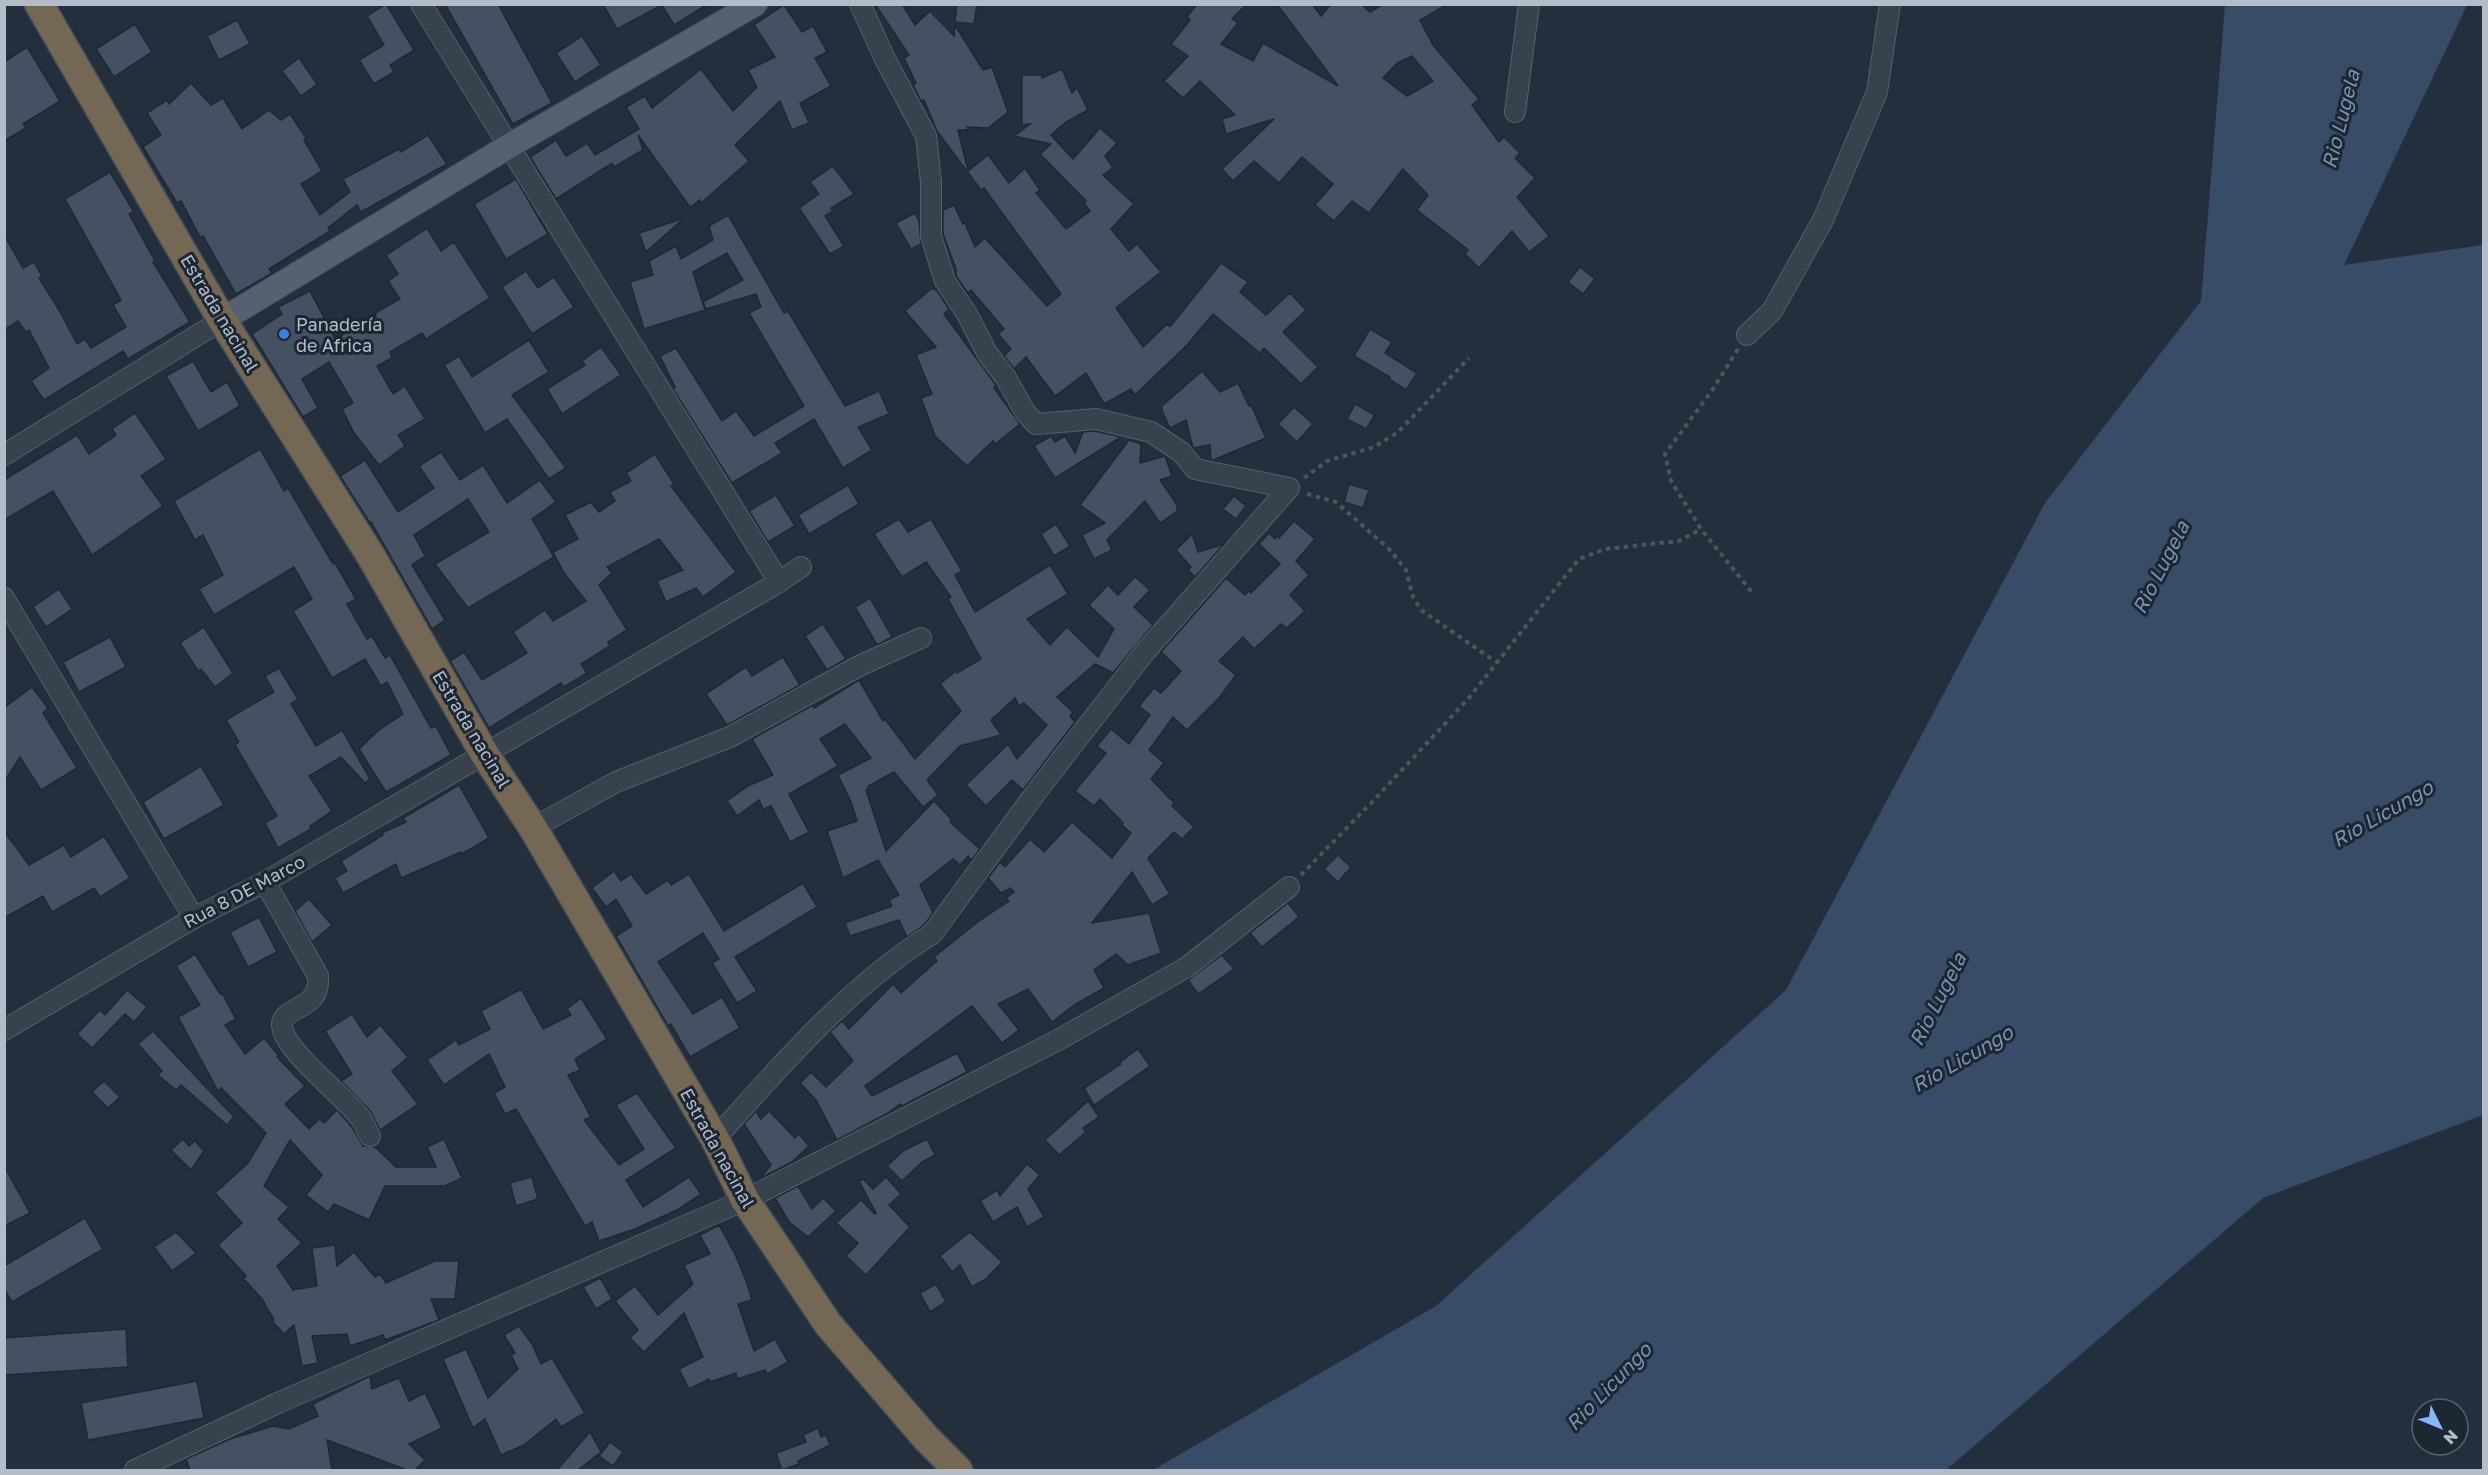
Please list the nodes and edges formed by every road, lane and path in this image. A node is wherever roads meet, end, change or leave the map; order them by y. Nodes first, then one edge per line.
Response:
1 (39, 4) edge
2 (421, 4) edge
3 (755, 4) edge
4 (860, 4) edge
5 (1529, 4) edge
6 (1890, 4) edge
7 (1515, 112) dead end
8 (509, 146) junction
9 (222, 320) junction
10 (1747, 335) joint
11 (1469, 358) dead end
12 (4, 454) edge
13 (1289, 488) junction
14 (1701, 529) junction
15 (801, 567) dead end
16 (779, 582) junction
17 (1754, 595) dead end
18 (4, 598) edge
19 (921, 638) dead end
20 (1496, 662) junction
21 (484, 753) junction
22 (533, 828) junction
23 (265, 882) junction
24 (1288, 887) joint
25 (194, 918) junction
26 (4, 1030) edge
27 (370, 1136) dead end
28 (715, 1139) junction
29 (745, 1200) junction
30 (135, 1470) edge
31 (958, 1470) edge

1 - 9 highway, Estrada nacinal
2 - 8 street
3 - 8 main road
4 - 13 street
5 - 7 street
6 - 10 street
8 - 9 main road
8 - 16 street
9 - 12 street
9 - 21 highway, Estrada nacinal
10 - 14 path
11 - 13 path
13 - 20 path
13 - 28 street
14 - 17 path
14 - 20 path
15 - 16 street, Rua 8 DE Marco
16 - 21 street, Rua 8 DE Marco
18 - 25 street
19 - 22 street
20 - 24 path
21 - 22 highway, Estrada nacinal
21 - 23 street, Rua 8 DE Marco
22 - 28 highway, Estrada nacinal
23 - 25 street, Rua 8 DE Marco
23 - 27 street
24 - 29 street
25 - 26 street, Rua 8 DE Marco
28 - 29 highway, Estrada nacinal
29 - 30 street
29 - 31 highway, Estrada nacinal

